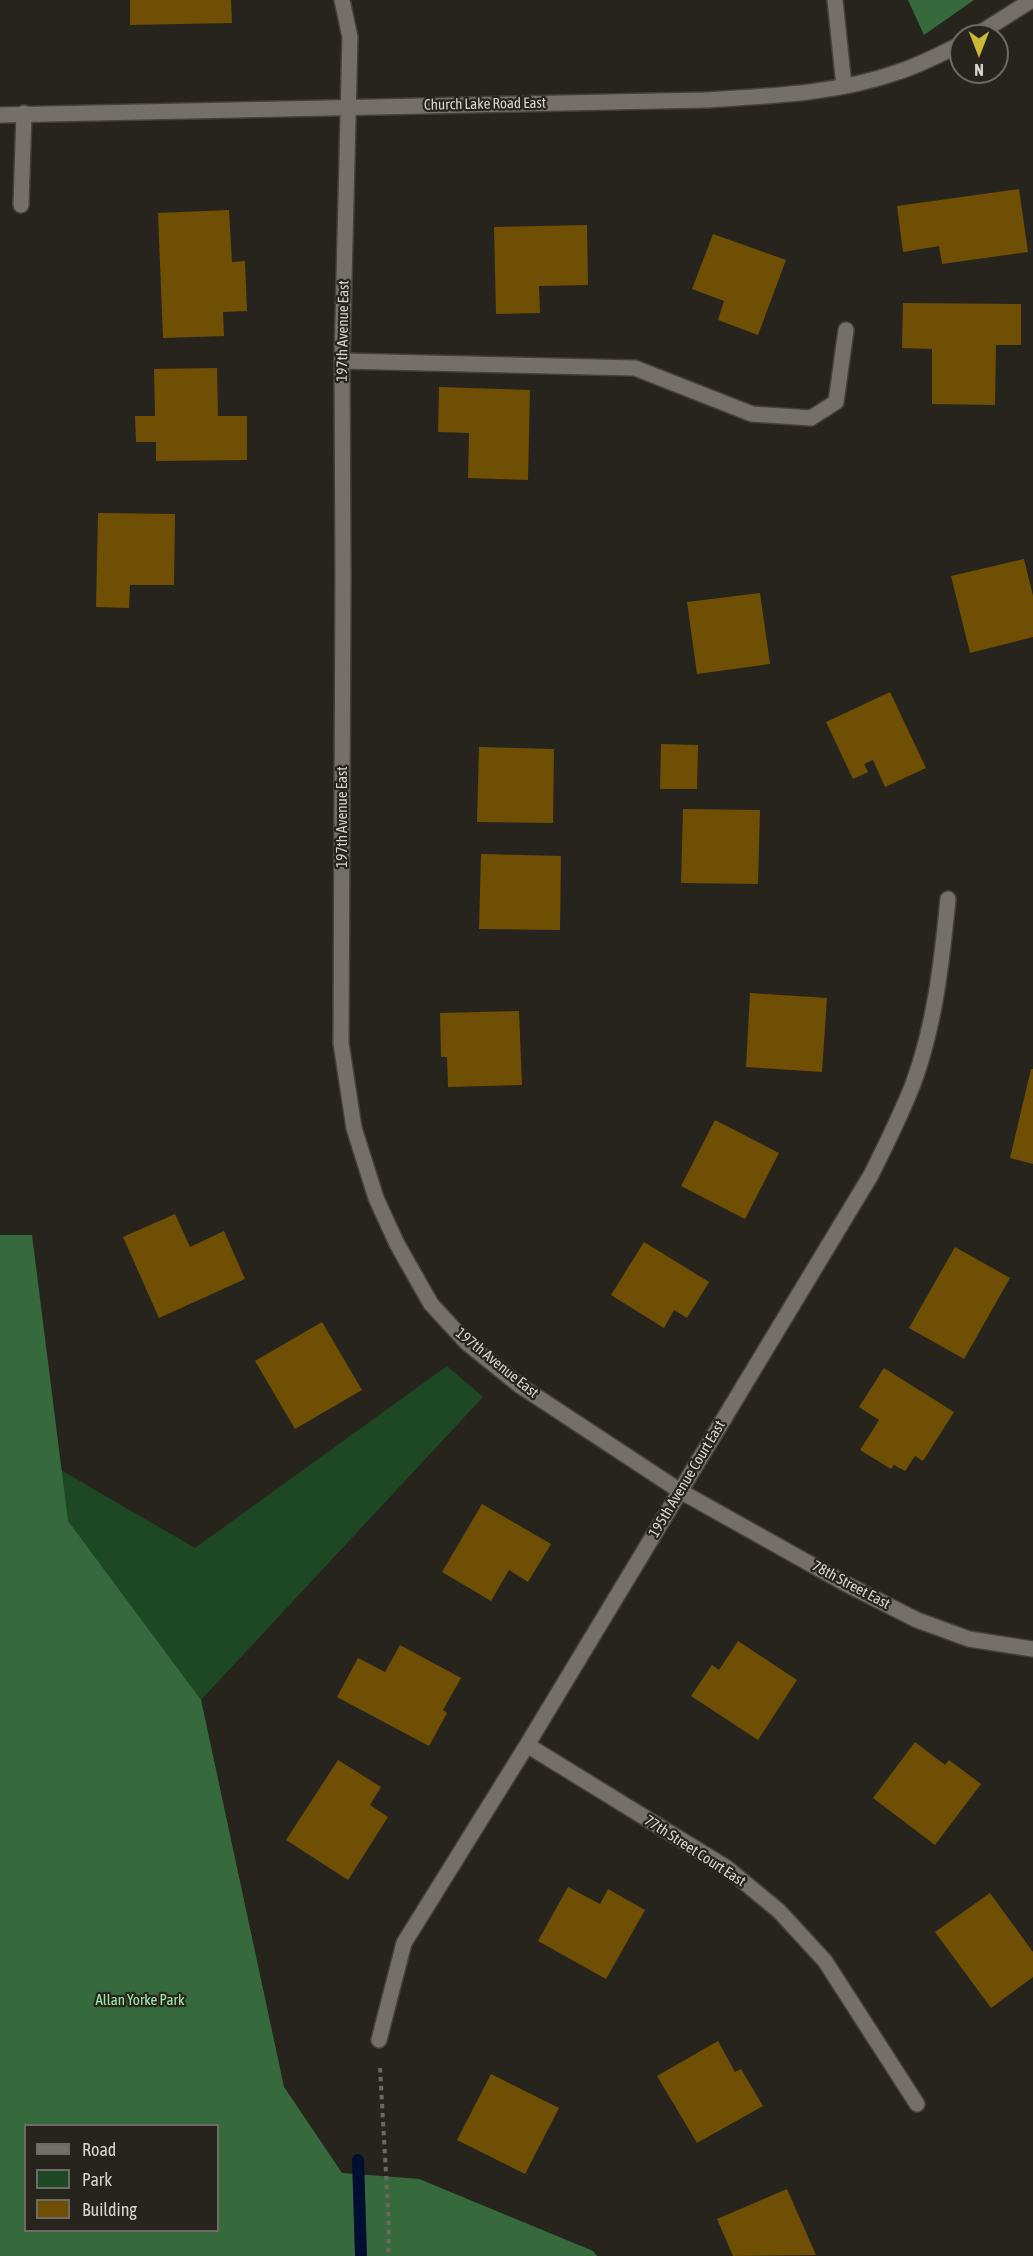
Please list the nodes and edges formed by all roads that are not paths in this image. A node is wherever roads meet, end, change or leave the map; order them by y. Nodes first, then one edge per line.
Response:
1 (342, 0) edge
2 (836, 0) edge
3 (1032, 0) edge
4 (994, 24) edge
5 (949, 49) edge
6 (844, 86) junction
7 (347, 106) junction
8 (24, 113) junction
9 (0, 115) edge
10 (21, 205) dead end
11 (846, 330) dead end
12 (342, 361) junction
13 (948, 899) dead end
14 (680, 1491) junction
15 (1033, 1649) edge
16 (527, 1745) junction
17 (379, 2040) road end
18 (918, 2104) dead end

1 - 7 street, 197th Avenue East
2 - 6 street
3 - 4 street
5 - 6 street, Church Lake Road East
6 - 7 street, Church Lake Road East
7 - 8 street, Church Lake Road East
7 - 12 street, 197th Avenue East
8 - 9 street, Church Lake Road East
8 - 10 street
11 - 12 street
12 - 14 street, 197th Avenue East
13 - 14 street, 195th Avenue Court East
14 - 15 street, 78th Street East
14 - 16 street, 195th Avenue Court East
16 - 17 street, 195th Avenue Court East
16 - 18 street, 77th Street Court East

